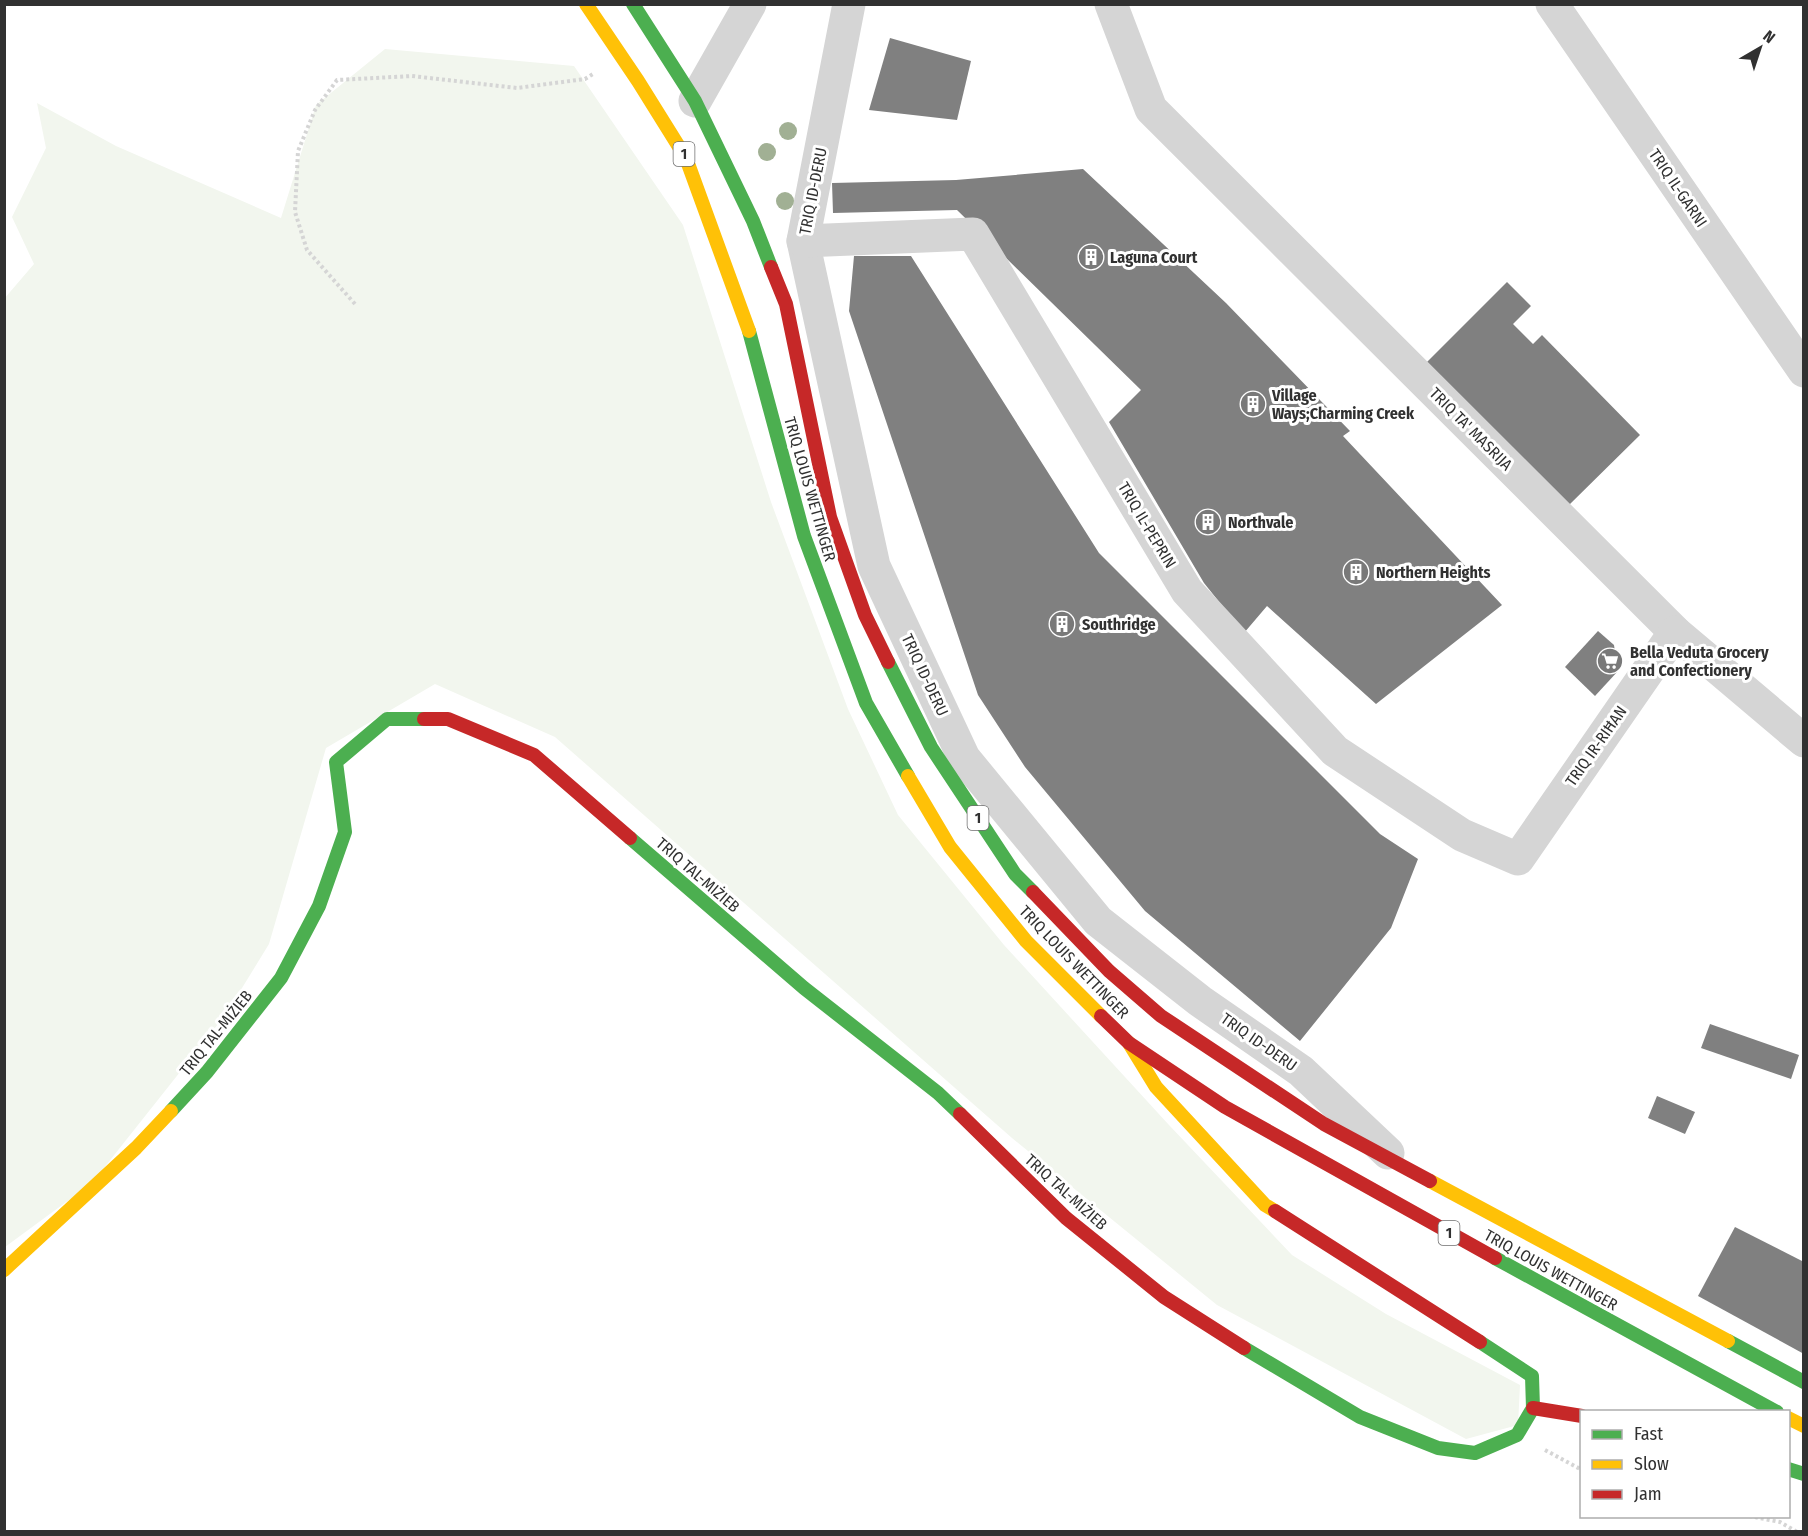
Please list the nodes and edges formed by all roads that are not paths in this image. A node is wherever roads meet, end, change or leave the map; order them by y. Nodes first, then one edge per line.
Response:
1 (586, 4) edge
2 (633, 4) edge
3 (750, 4) edge
4 (849, 4) edge
5 (1111, 4) edge
6 (1561, 8) edge
7 (695, 101) junction
8 (803, 241) junction
9 (1803, 371) edge
10 (1675, 632) junction
11 (1803, 739) edge
12 (1518, 860) joint
13 (1129, 1043) junction
14 (1401, 1166) junction
15 (4, 1270) edge
16 (1803, 1382) edge
17 (1533, 1408) junction
18 (1773, 1410) edge
19 (1580, 1416) edge

1 - 13 main road, TRIQ LOUIS WETTINGER / 1
2 - 7 main road, TRIQ LOUIS WETTINGER / 1
3 - 7 street
4 - 8 street, TRIQ ID-DERU
5 - 10 street, TRIQ TA' MASRIJA
6 - 9 street, TRIQ IL-GARNI
7 - 14 main road, TRIQ LOUIS WETTINGER / 1
8 - 12 street, TRIQ IL-PEPRIN
8 - 14 street, TRIQ ID-DERU
10 - 11 street, TRIQ TA' MASRIJA
10 - 12 street, TRIQ IR-RIĦAN
13 - 17 main road
13 - 18 main road, TRIQ LOUIS WETTINGER / 1
14 - 16 main road, TRIQ LOUIS WETTINGER / 1
15 - 17 main road, TRIQ TAL-MIŻIEB
17 - 19 main road

